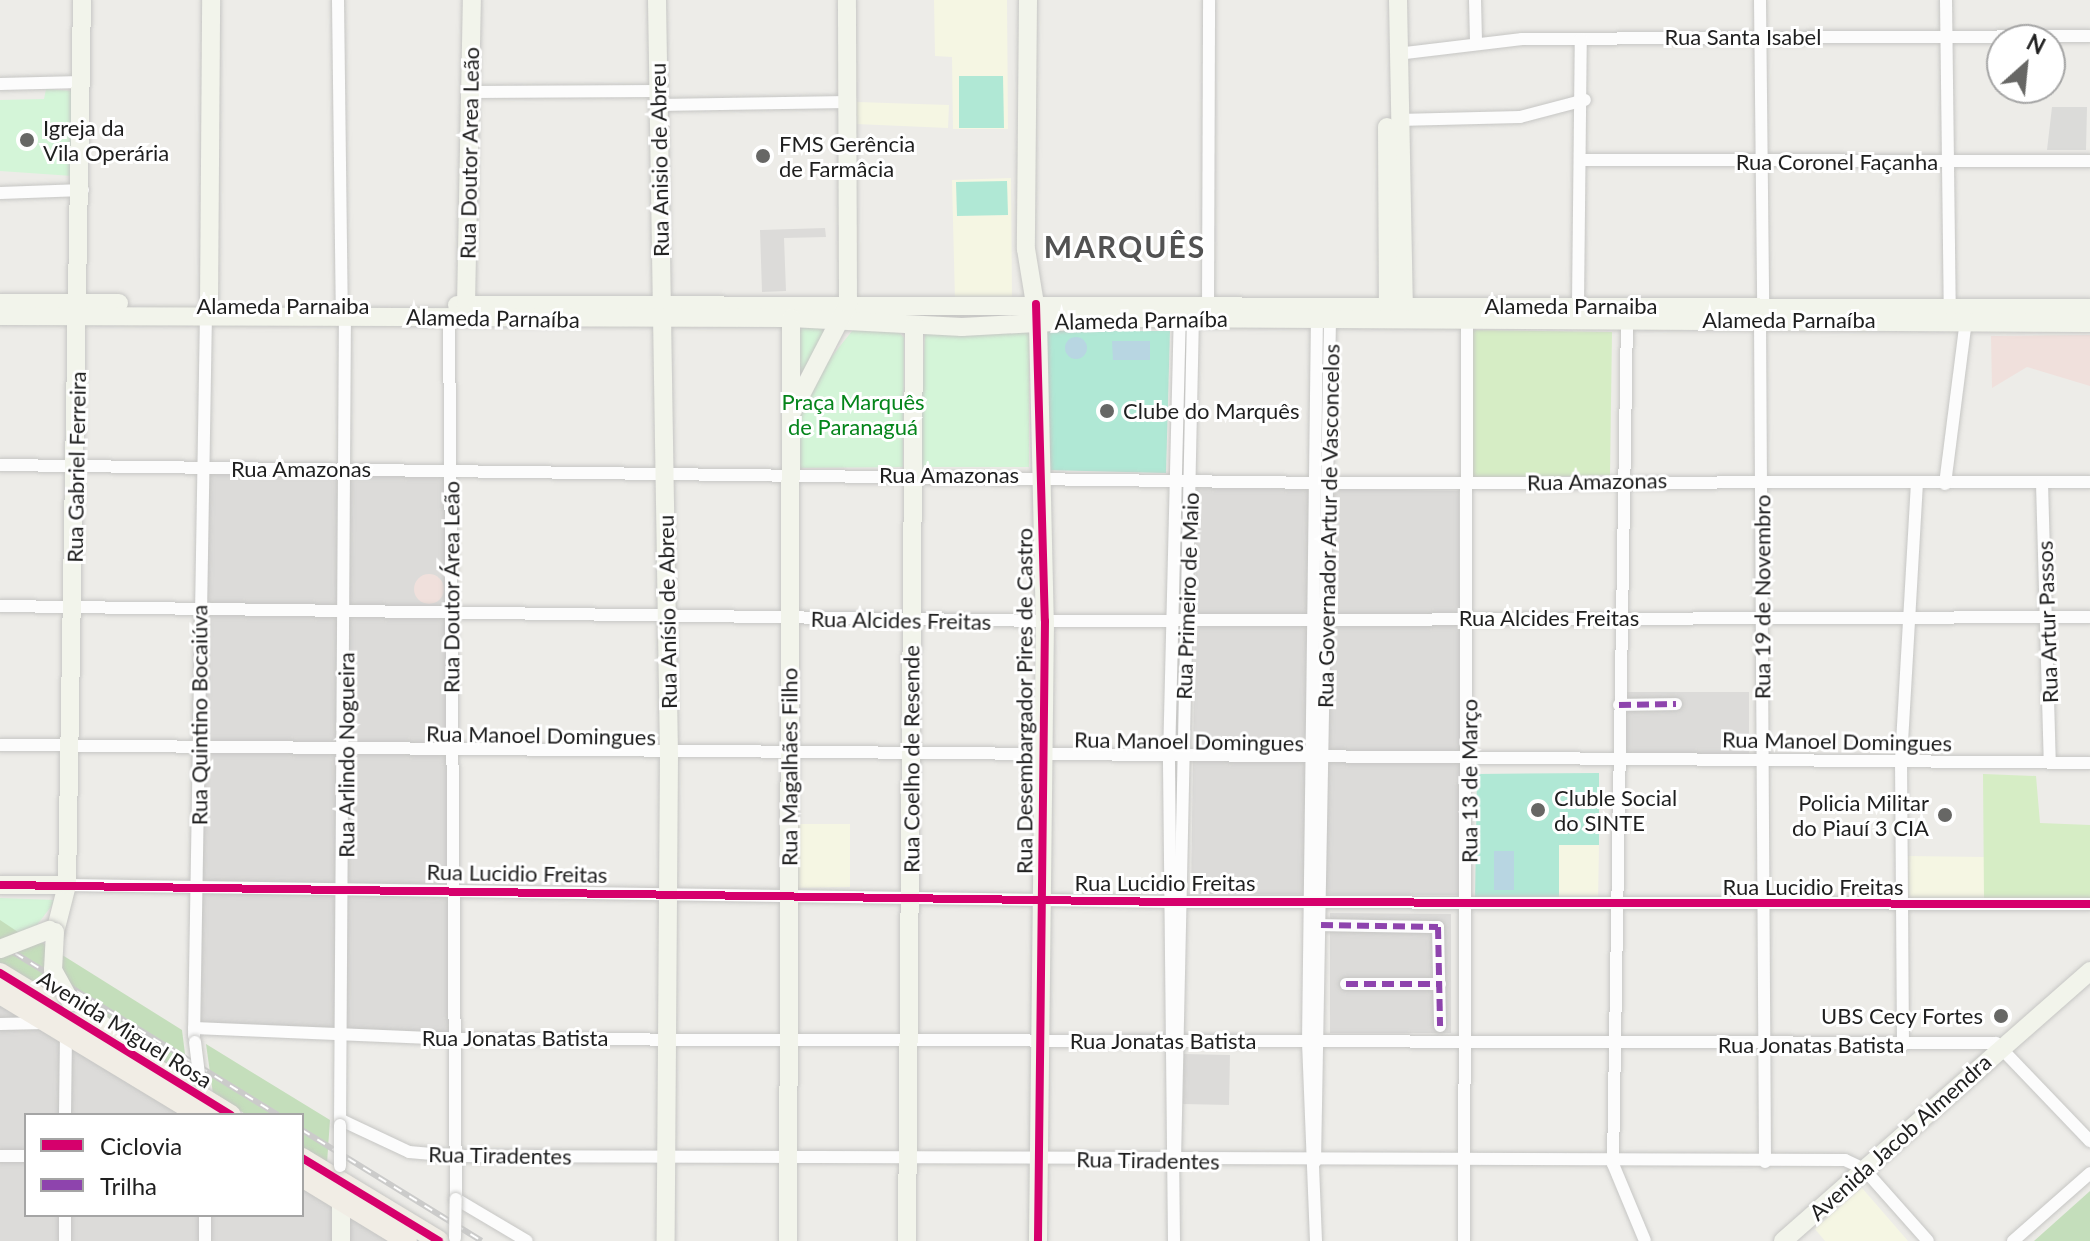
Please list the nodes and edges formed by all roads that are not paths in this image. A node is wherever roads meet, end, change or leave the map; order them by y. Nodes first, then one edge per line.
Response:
1 (82, 0) edge
2 (211, 0) edge
3 (338, 0) edge
4 (472, 0) edge
5 (647, 0) edge
6 (657, 0) edge
7 (847, 0) edge
8 (1028, 0) edge
9 (1209, 0) edge
10 (1386, 0) edge
11 (1398, 0) edge
12 (1475, 0) edge
13 (1760, 0) edge
14 (1946, 0) edge
15 (1760, 36) junction
16 (1946, 36) junction
17 (2090, 36) edge
18 (1581, 39) junction
19 (1476, 42) junction
20 (1397, 54) junction
21 (81, 82) junction
22 (0, 84) edge
23 (470, 92) junction
24 (658, 98) junction
25 (1585, 100) junction
26 (847, 102) junction
27 (1398, 120) junction
28 (1583, 160) junction
29 (1762, 161) junction
30 (2090, 161) edge
31 (1947, 162) junction
32 (83, 190) junction
33 (0, 193) edge
34 (0, 303) edge
35 (466, 305) junction
36 (1578, 305) junction
37 (1208, 306) junction
38 (1950, 306) junction
39 (80, 308) junction
40 (2090, 308) edge
41 (208, 311) junction
42 (846, 311) junction
43 (343, 312) junction
44 (662, 312) junction
45 (1037, 313) junction
46 (1396, 313) junction
47 (1762, 313) junction
48 (0, 316) edge
49 (449, 317) junction
50 (791, 318) junction
51 (1186, 318) junction
52 (1627, 319) junction
53 (1324, 320) junction
54 (1467, 320) junction
55 (1966, 321) junction
56 (2090, 323) edge
57 (914, 325) junction
58 (788, 436) junction
59 (0, 465) edge
60 (75, 466) junction
61 (202, 469) junction
62 (346, 469) junction
63 (450, 470) junction
64 (666, 472) junction
65 (912, 474) junction
66 (1041, 475) junction
67 (789, 477) junction
68 (1184, 480) junction
69 (1625, 480) junction
70 (1761, 482) junction
71 (2090, 482) edge
72 (1320, 483) junction
73 (1468, 483) junction
74 (1917, 483) junction
75 (2042, 483) junction
76 (1945, 484) junction
77 (0, 606) edge
78 (74, 607) junction
79 (199, 609) junction
80 (345, 611) junction
81 (450, 613) junction
82 (667, 617) junction
83 (1470, 617) junction
84 (2048, 617) junction
85 (2090, 617) edge
86 (789, 618) junction
87 (1906, 618) junction
88 (1620, 619) junction
89 (1763, 619) junction
90 (912, 620) junction
91 (1318, 620) junction
92 (1045, 621) junction
93 (1180, 621) junction
94 (1676, 704) dead end
95 (1619, 705) junction
96 (0, 745) edge
97 (68, 746) junction
98 (199, 750) junction
99 (347, 752) junction
100 (452, 752) junction
101 (669, 755) junction
102 (1762, 756) junction
103 (788, 757) junction
104 (1042, 757) junction
105 (910, 758) junction
106 (1175, 759) junction
107 (1618, 759) junction
108 (1901, 760) junction
109 (1319, 761) junction
110 (1469, 761) junction
111 (2050, 761) junction
112 (2090, 763) edge
113 (1183, 854) junction
114 (1169, 855) junction
115 (0, 885) edge
116 (67, 885) junction
117 (199, 888) junction
118 (347, 889) junction
119 (456, 889) junction
120 (670, 894) junction
121 (788, 896) junction
122 (911, 899) junction
123 (1041, 900) junction
124 (1177, 902) junction
125 (1316, 902) junction
126 (1468, 904) junction
127 (1616, 904) junction
128 (2090, 904) edge
129 (1903, 905) junction
130 (1763, 906) junction
131 (1321, 925) junction
132 (54, 928) junction
133 (0, 949) edge
134 (2090, 971) edge
135 (0, 973) edge
136 (1346, 984) dead end
137 (1440, 984) junction
138 (0, 994) edge
139 (46, 1023) junction
140 (0, 1024) edge
141 (1440, 1026) dead end
142 (194, 1028) junction
143 (66, 1034) junction
144 (345, 1036) junction
145 (669, 1037) junction
146 (787, 1038) junction
147 (454, 1039) junction
148 (907, 1040) junction
149 (1039, 1040) junction
150 (1467, 1041) junction
151 (1176, 1042) junction
152 (1315, 1042) junction
153 (1615, 1045) junction
154 (1764, 1045) junction
155 (1903, 1045) junction
156 (2004, 1045) junction
157 (155, 1069) junction
158 (201, 1102) edge
159 (65, 1113) edge
160 (226, 1113) edge
161 (340, 1123) junction
162 (2090, 1141) edge
163 (0, 1156) edge
164 (24, 1156) edge
165 (455, 1156) junction
166 (666, 1157) junction
167 (789, 1158) junction
168 (304, 1159) edge
169 (908, 1159) junction
170 (1038, 1159) junction
171 (1175, 1161) junction
172 (1465, 1161) junction
173 (1315, 1162) junction
174 (1765, 1162) junction
175 (1613, 1164) junction
176 (1864, 1169) junction
177 (2090, 1173) edge
178 (304, 1177) edge
179 (340, 1183) junction
180 (456, 1199) junction
181 (65, 1217) edge
182 (205, 1217) edge
183 (450, 1240) edge
184 (65, 1241) edge
185 (205, 1241) edge
186 (341, 1241) edge
187 (407, 1241) edge
188 (527, 1241) edge
189 (666, 1241) edge
190 (788, 1241) edge
191 (907, 1241) edge
192 (1038, 1241) edge
193 (1174, 1241) edge
194 (1316, 1241) edge
195 (1464, 1241) edge
196 (1645, 1241) edge
197 (1783, 1241) edge
198 (1928, 1241) edge
199 (2013, 1241) edge

1 - 21 main road, Rua Gabriel Ferreira
2 - 41 main road, Rua Quintino Bocaiúva
3 - 43 street, Rua Arlindo Nogueira
4 - 23 main road, Rua Doutor Area Leão
5 - 6 street
6 - 24 main road, Rua Anisio de Abreu
7 - 26 main road
8 - 45 main road
9 - 37 street
10 - 46 main road
11 - 20 main road
12 - 19 street
13 - 15 street, Rua 19 de Novembro
14 - 16 street
15 - 16 street, Rua Santa Isabel
15 - 18 street, Rua Santa Isabel
15 - 29 street, Rua 19 de Novembro
16 - 17 street, Rua Santa Isabel
16 - 31 street
18 - 19 street, Rua Santa Isabel
18 - 25 street
19 - 20 street, Rua Santa Isabel
20 - 27 main road
21 - 22 street
21 - 32 main road, Rua Gabriel Ferreira
23 - 24 street
23 - 35 main road, Rua Doutor Area Leão
24 - 26 street
24 - 44 main road, Rua Anisio de Abreu
25 - 27 street
25 - 28 street
26 - 42 main road
27 - 46 main road
28 - 29 street, Rua Coronel Façanha
28 - 36 street
29 - 31 street, Rua Coronel Façanha
29 - 47 street, Rua 19 de Novembro
30 - 31 street, Rua Coronel Façanha
31 - 38 street
32 - 33 street
32 - 39 main road, Rua Gabriel Ferreira
34 - 39 main road
35 - 43 main road, Alameda Parnaiba
35 - 44 main road, Alameda Parnaiba
36 - 46 main road, Alameda Parnaiba
36 - 47 main road, Alameda Parnaiba
37 - 45 main road, Alameda Parnaíba
37 - 46 main road, Alameda Parnaíba
38 - 40 main road, Alameda Parnaiba
38 - 47 main road, Alameda Parnaiba
39 - 41 main road
39 - 48 main road
39 - 60 main road, Rua Gabriel Ferreira
41 - 43 main road, Alameda Parnaiba
41 - 61 street, Rua Quintino Bocaiúva
42 - 44 main road, Alameda Parnaíba
42 - 45 main road, Alameda Parnaíba
42 - 50 main road, Alameda Parnaíba
42 - 57 main road, Alameda Parnaíba
42 - 58 main road, Rua Magalhães Filho
43 - 49 main road, Alameda Parnaíba
43 - 62 street, Rua Arlindo Nogueira
44 - 49 main road, Alameda Parnaíba
44 - 50 main road, Alameda Parnaíba
44 - 64 main road, Rua Anísio de Abreu
45 - 51 main road, Alameda Parnaíba
45 - 57 main road, Alameda Parnaíba
45 - 66 main road, Rua Desembargador Pires de Castro
46 - 53 main road, Alameda Parnaíba
46 - 54 main road, Alameda Parnaíba
47 - 52 main road, Alameda Parnaíba
47 - 55 main road, Alameda Parnaíba
47 - 70 street, Rua 19 de Novembro
49 - 63 street, Rua Doutor Área Leão
50 - 58 main road, Rua Magalhães Filho
51 - 53 main road, Alameda Parnaíba
51 - 68 street, Rua Primeiro de Maio
52 - 54 main road, Alameda Parnaíba
52 - 69 street
53 - 72 street, Rua Governador Artur de Vasconcelos
54 - 73 street, Rua 13 de Março
55 - 56 main road, Alameda Parnaíba
55 - 76 street
57 - 65 main road, Rua Coelho de Resende
58 - 67 main road, Rua Magalhães Filho
59 - 60 street, Rua Amazonas
60 - 61 street, Rua Amazonas
60 - 78 main road, Rua Gabriel Ferreira
61 - 62 street, Rua Amazonas
61 - 79 street, Rua Quintino Bocaiúva
62 - 63 street, Rua Amazonas
62 - 80 street, Rua Arlindo Nogueira
63 - 64 street, Rua Amazonas
63 - 81 street, Rua Doutor Área Leão
64 - 67 street, Rua Amazonas
64 - 82 main road, Rua Anísio de Abreu
65 - 66 street, Rua Amazonas
65 - 67 street, Rua Amazonas
65 - 90 main road, Rua Coelho de Resende
66 - 68 street, Rua Amazonas
66 - 92 main road, Rua Desembargador Pires de Castro
67 - 86 main road, Rua Magalhães Filho
68 - 72 street, Rua Amazonas
68 - 93 street, Rua Primeiro de Maio
69 - 70 street, Rua Amazonas
69 - 73 street, Rua Amazonas
69 - 88 street
70 - 74 street, Rua Amazonas
70 - 89 street, Rua 19 de Novembro
71 - 75 street, Rua Amazonas
72 - 73 street, Rua Amazonas
72 - 91 street, Rua Governador Artur de Vasconcelos
73 - 83 street, Rua 13 de Março
74 - 76 street, Rua Amazonas
74 - 87 street
75 - 76 street, Rua Amazonas
75 - 84 street, Rua Artur Passos
77 - 78 street, Rua Alcides Freitas
78 - 79 street, Rua Alcides Freitas
78 - 97 main road, Rua Gabriel Ferreira
79 - 80 street, Rua Alcides Freitas
79 - 98 street, Rua Quintino Bocaiúva
80 - 81 street, Rua Alcides Freitas
80 - 99 street, Rua Arlindo Nogueira
81 - 82 street, Rua Alcides Freitas
81 - 100 street, Rua Doutor Área Leão
82 - 86 street, Rua Alcides Freitas
82 - 101 main road, Rua Anísio de Abreu
83 - 88 street, Rua Alcides Freitas
83 - 91 street, Rua Alcides Freitas
83 - 110 street, Rua 13 de Março
84 - 85 street, Rua Alcides Freitas
84 - 87 street, Rua Alcides Freitas
84 - 111 street, Rua Artur Passos
86 - 90 street, Rua Alcides Freitas
86 - 103 main road, Rua Magalhães Filho
87 - 89 street, Rua Alcides Freitas
87 - 108 street
88 - 89 street, Rua Alcides Freitas
88 - 95 street
89 - 102 street, Rua 19 de Novembro
90 - 92 street, Rua Alcides Freitas
90 - 105 main road, Rua Coelho de Resende
91 - 93 street, Rua Alcides Freitas
91 - 109 street, Rua Governador Artur de Vasconcelos
92 - 93 street, Rua Alcides Freitas
92 - 104 main road, Rua Desembargador Pires de Castro
93 - 106 street, Rua Primeiro de Maio
94 - 95 street
95 - 107 street
96 - 97 street, Rua Manoel Domingues
97 - 98 street, Rua Manoel Domingues
97 - 116 main road, Rua Gabriel Ferreira
98 - 99 street, Rua Manoel Domingues
98 - 117 street, Rua Quintino Bocaiúva
99 - 100 street, Rua Manoel Domingues
99 - 118 street, Rua Arlindo Nogueira
100 - 101 street, Rua Manoel Domingues
100 - 119 street, Rua Doutor Área Leão
101 - 103 street, Rua Manoel Domingues
101 - 120 main road, Rua Anísio de Abreu
102 - 107 street, Rua Manoel Domingues
102 - 108 street, Rua Manoel Domingues
102 - 130 street, Rua 19 de Novembro
103 - 105 street, Rua Manoel Domingues
103 - 121 main road, Rua Magalhães Filho
104 - 105 street, Rua Manoel Domingues
104 - 106 street, Rua Manoel Domingues
104 - 123 main road, Rua Desembargador Pires de Castro
105 - 122 main road, Rua Coelho de Resende
106 - 109 street, Rua Manoel Domingues
106 - 113 street, Rua Primeiro de Maio
106 - 114 street, Rua Primeiro de Maio
107 - 110 street, Rua Manoel Domingues
107 - 127 street
108 - 111 street, Rua Manoel Domingues
108 - 129 street
109 - 110 street, Rua Manoel Domingues
109 - 125 street, Rua Governador Artur de Vasconcelos
110 - 126 street, Rua 13 de Março
111 - 112 street, Rua Manoel Domingues
113 - 114 street
113 - 124 street, Rua Primeiro de Maio
114 - 124 street, Rua Primeiro de Maio
115 - 116 main road, Rua Lucidio Freitas
116 - 117 street, Rua Lucidio Freitas
116 - 132 main road, Rua Gabriel Ferreira
117 - 118 street, Rua Lucidio Freitas
117 - 142 street, Rua Quintino Bocaiúva
118 - 119 street, Rua Lucidio Freitas
118 - 144 street, Rua Arlindo Nogueira
119 - 120 street, Rua Lucidio Freitas
119 - 147 street, Rua Doutor Área Leão
120 - 121 street, Rua Lucidio Freitas
120 - 145 main road, Rua Anísio de Abreu
121 - 122 street, Rua Lucidio Freitas
121 - 146 main road, Rua Magalhães Filho
122 - 123 street, Rua Lucidio Freitas
122 - 148 main road, Rua Coelho de Resende
123 - 124 street, Rua Lucidio Freitas
123 - 149 main road, Rua Desembargador Pires de Castro
124 - 125 street, Rua Lucidio Freitas
124 - 151 street, Rua Primeiro de Maio
125 - 126 street, Rua Lucidio Freitas
125 - 131 street, Rua Governador Artur de Vasconcelos
125 - 152 street, Rua Governador Artur de Vasconcelos
126 - 127 street, Rua Lucidio Freitas
126 - 150 street, Rua 13 de Março
127 - 130 street, Rua Lucidio Freitas
127 - 153 street
128 - 129 street, Rua Lucidio Freitas
129 - 130 street, Rua Lucidio Freitas
129 - 155 street
130 - 154 street, Rua 19 de Novembro
131 - 137 street
131 - 152 street, Rua Governador Artur de Vasconcelos
132 - 133 main road, bridge
132 - 157 main road, Rua Gabriel Ferreira, bridge
134 - 156 main road, Avenida Jacob Almendra
135 - 157 main road, Avenida Miguel Rosa
136 - 137 street
137 - 141 street
138 - 139 main road, Avenida Miguel Rosa
139 - 140 street
139 - 143 main road, Avenida Miguel Rosa
142 - 144 street, Rua Jonatas Batista
142 - 158 street, Rua Quintino Bocaiúva, bridge
143 - 158 main road, Avenida Miguel Rosa
143 - 159 street
144 - 147 street, Rua Jonatas Batista
144 - 161 street, Rua Arlindo Nogueira
145 - 146 street, Rua Jonatas Batista
145 - 147 street, Rua Jonatas Batista
145 - 166 main road, Rua Anísio de Abreu
146 - 148 street, Rua Jonatas Batista
146 - 167 main road, Rua Magalhães Filho
147 - 165 street, Rua Doutor Área Leão
148 - 149 street, Rua Jonatas Batista
148 - 169 main road, Rua Coelho de Resende
149 - 151 street, Rua Jonatas Batista
149 - 170 main road, Rua Desembargador Pires de Castro
150 - 152 street, Rua Jonatas Batista
150 - 153 street, Rua Jonatas Batista
150 - 172 street, Rua 13 de Março
151 - 152 street, Rua Jonatas Batista
151 - 171 street, Rua Primeiro de Maio
152 - 173 street, Rua Governador Artur de Vasconcelos
153 - 154 street, Rua Jonatas Batista
153 - 175 street
154 - 155 street, Rua Jonatas Batista
154 - 174 street, Rua 19 de Novembro
155 - 156 street, Rua Jonatas Batista
156 - 162 street
156 - 176 main road, Avenida Jacob Almendra
157 - 158 main road, Avenida Miguel Rosa
158 - 160 main road, Avenida Miguel Rosa
161 - 165 street, Rua Tiradentes
161 - 179 street, Rua Arlindo Nogueira, bridge
163 - 164 street
165 - 166 street, Rua Tiradentes
165 - 180 street, Rua Doutor Área Leão
166 - 167 street, Rua Tiradentes
166 - 189 main road, Rua Anísio de Abreu
167 - 169 street, Rua Tiradentes
167 - 190 main road, Rua Magalhães Filho
168 - 179 main road
169 - 170 street, Rua Tiradentes
169 - 191 main road, Rua Coelho de Resende
170 - 171 street, Rua Tiradentes
170 - 192 main road, Rua Desembargador Pires de Castro
171 - 173 street, Rua Tiradentes
171 - 193 street, Rua Primeiro de Maio
172 - 173 street, Rua Tiradentes
172 - 175 street, Rua Tiradentes
172 - 195 street, Rua 13 de Março
173 - 194 street, Rua Governador Artur de Vasconcelos
174 - 175 street, Rua Tiradentes
174 - 176 street, Rua Tiradentes
175 - 196 street
176 - 197 main road, Avenida Jacob Almendra
176 - 198 street
177 - 199 street
178 - 179 main road
179 - 183 main road
179 - 186 main road, Rua Arlindo Nogueira
179 - 187 main road
180 - 183 street, Rua Doutor Área Leão, bridge
180 - 188 street
181 - 184 street
182 - 185 street

